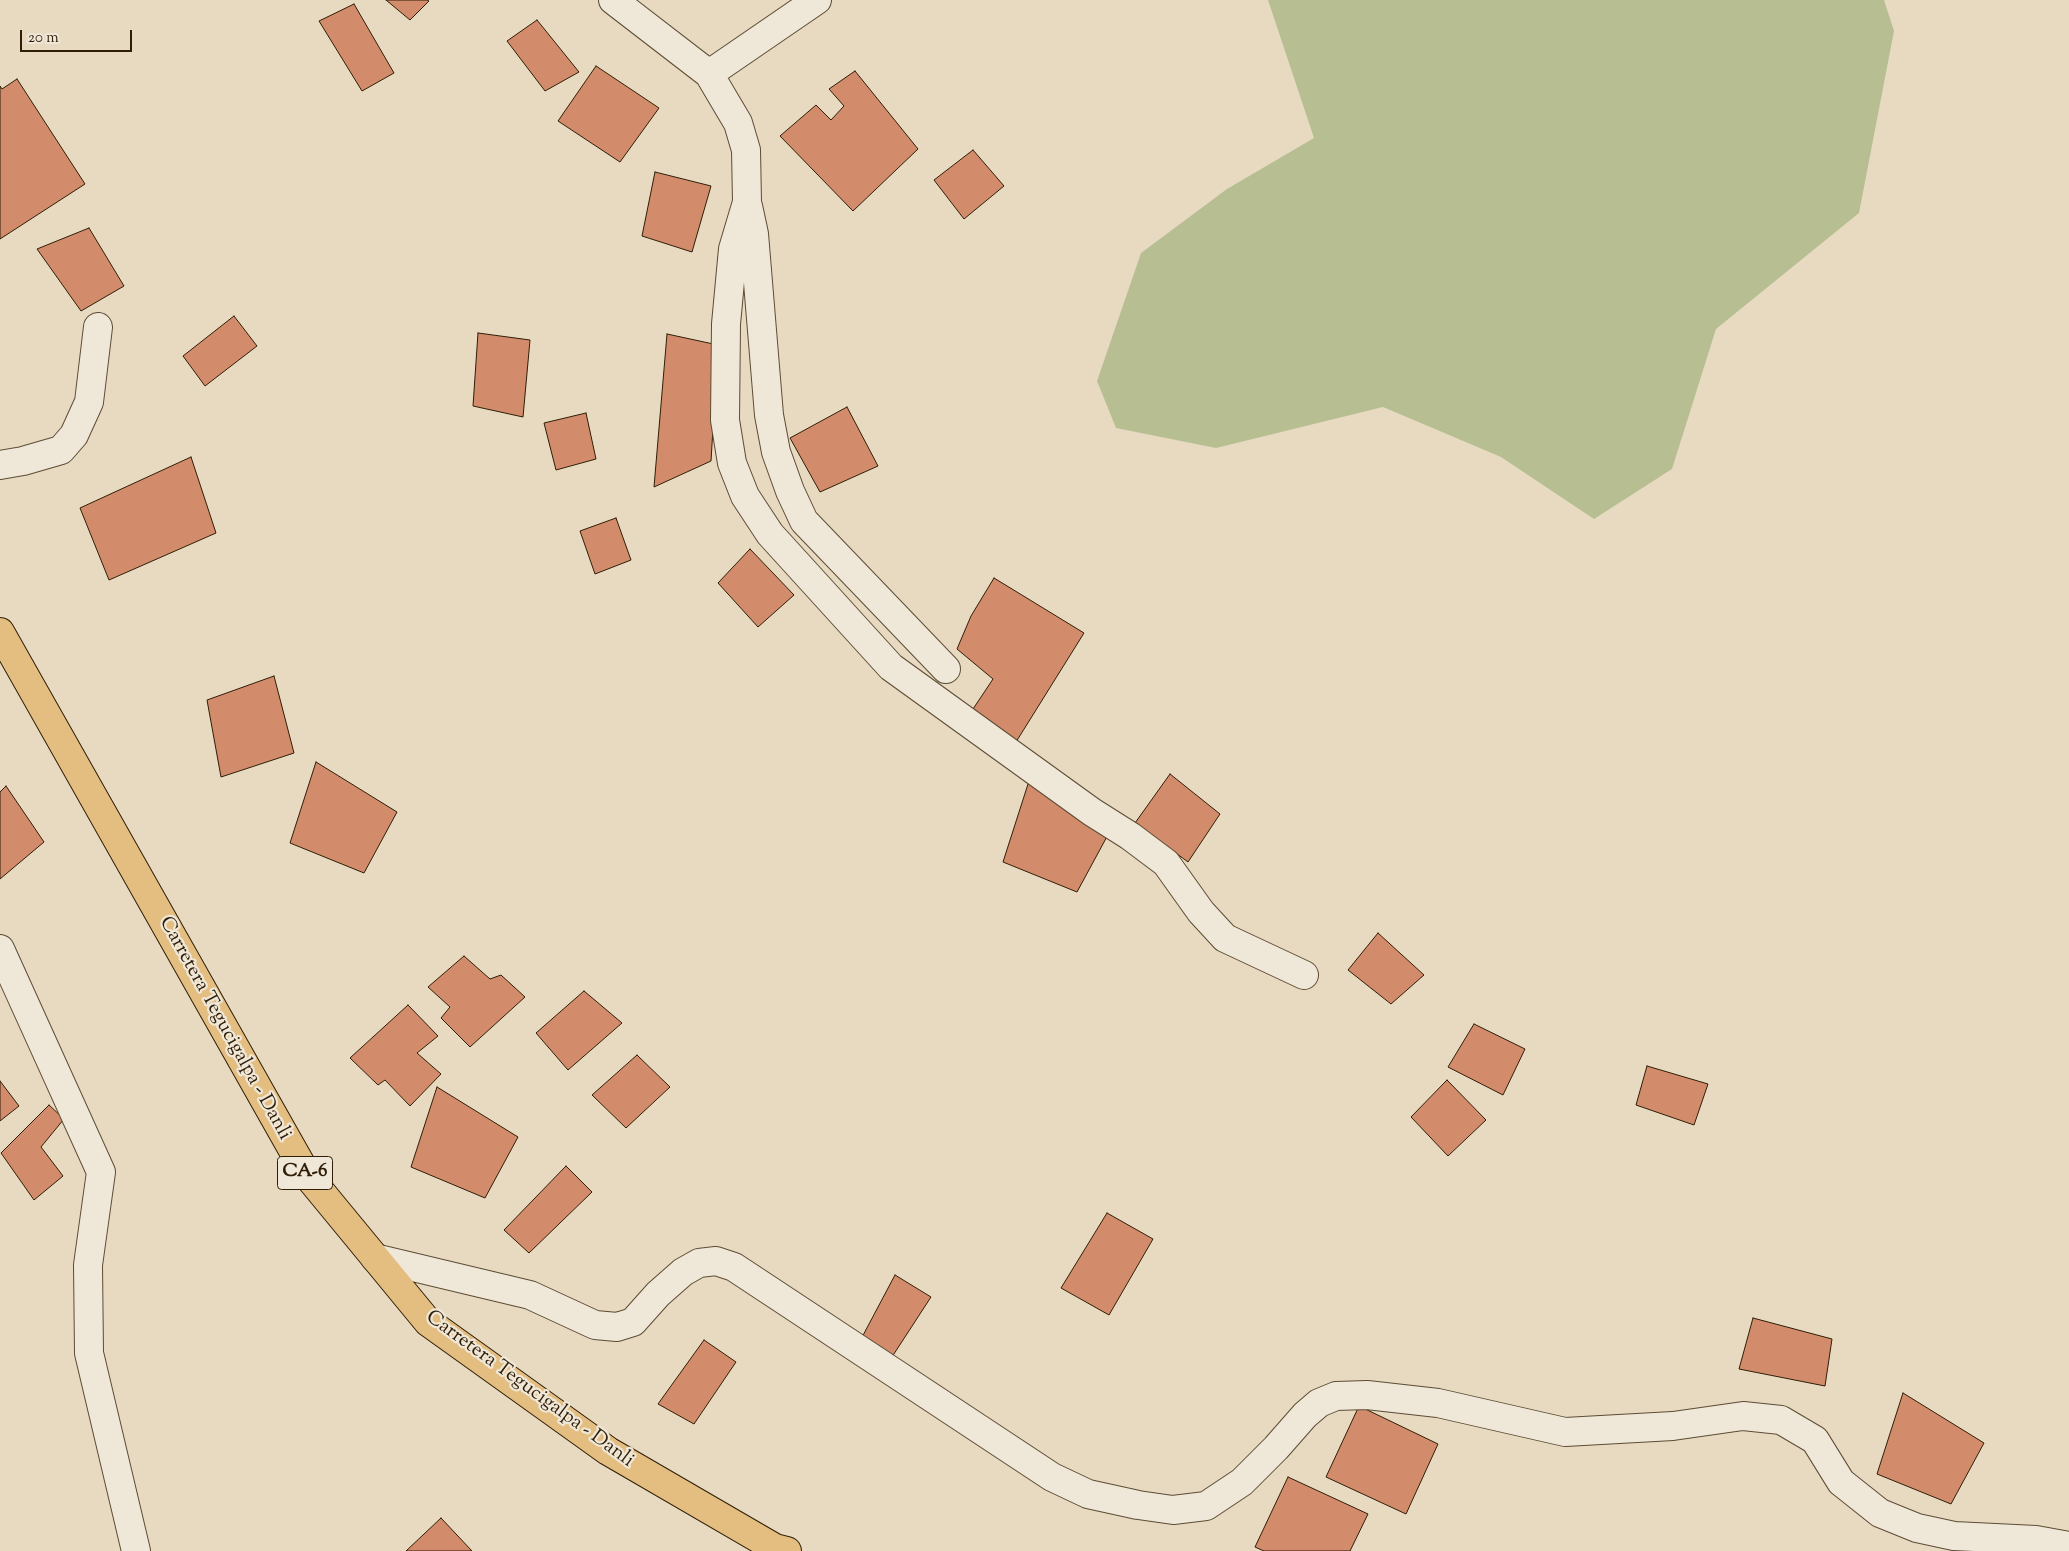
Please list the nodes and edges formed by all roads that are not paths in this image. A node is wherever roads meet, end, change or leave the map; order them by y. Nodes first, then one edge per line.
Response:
1 (613, 0) edge
2 (817, 0) edge
3 (709, 74) junction
4 (747, 202) junction
5 (98, 327) dead end
6 (0, 464) edge
7 (0, 632) edge
8 (946, 669) dead end
9 (0, 949) edge
10 (1304, 975) dead end
11 (375, 1258) junction
12 (2069, 1546) edge
13 (136, 1551) edge
14 (787, 1551) edge

1 - 3 street
2 - 3 street
3 - 4 street
4 - 8 street
4 - 10 street
5 - 6 street
7 - 11 highway, Carretera Tegucigalpa - Danli / CA-6
9 - 13 street
11 - 12 street
11 - 14 highway, Carretera Tegucigalpa - Danli / CA-6

